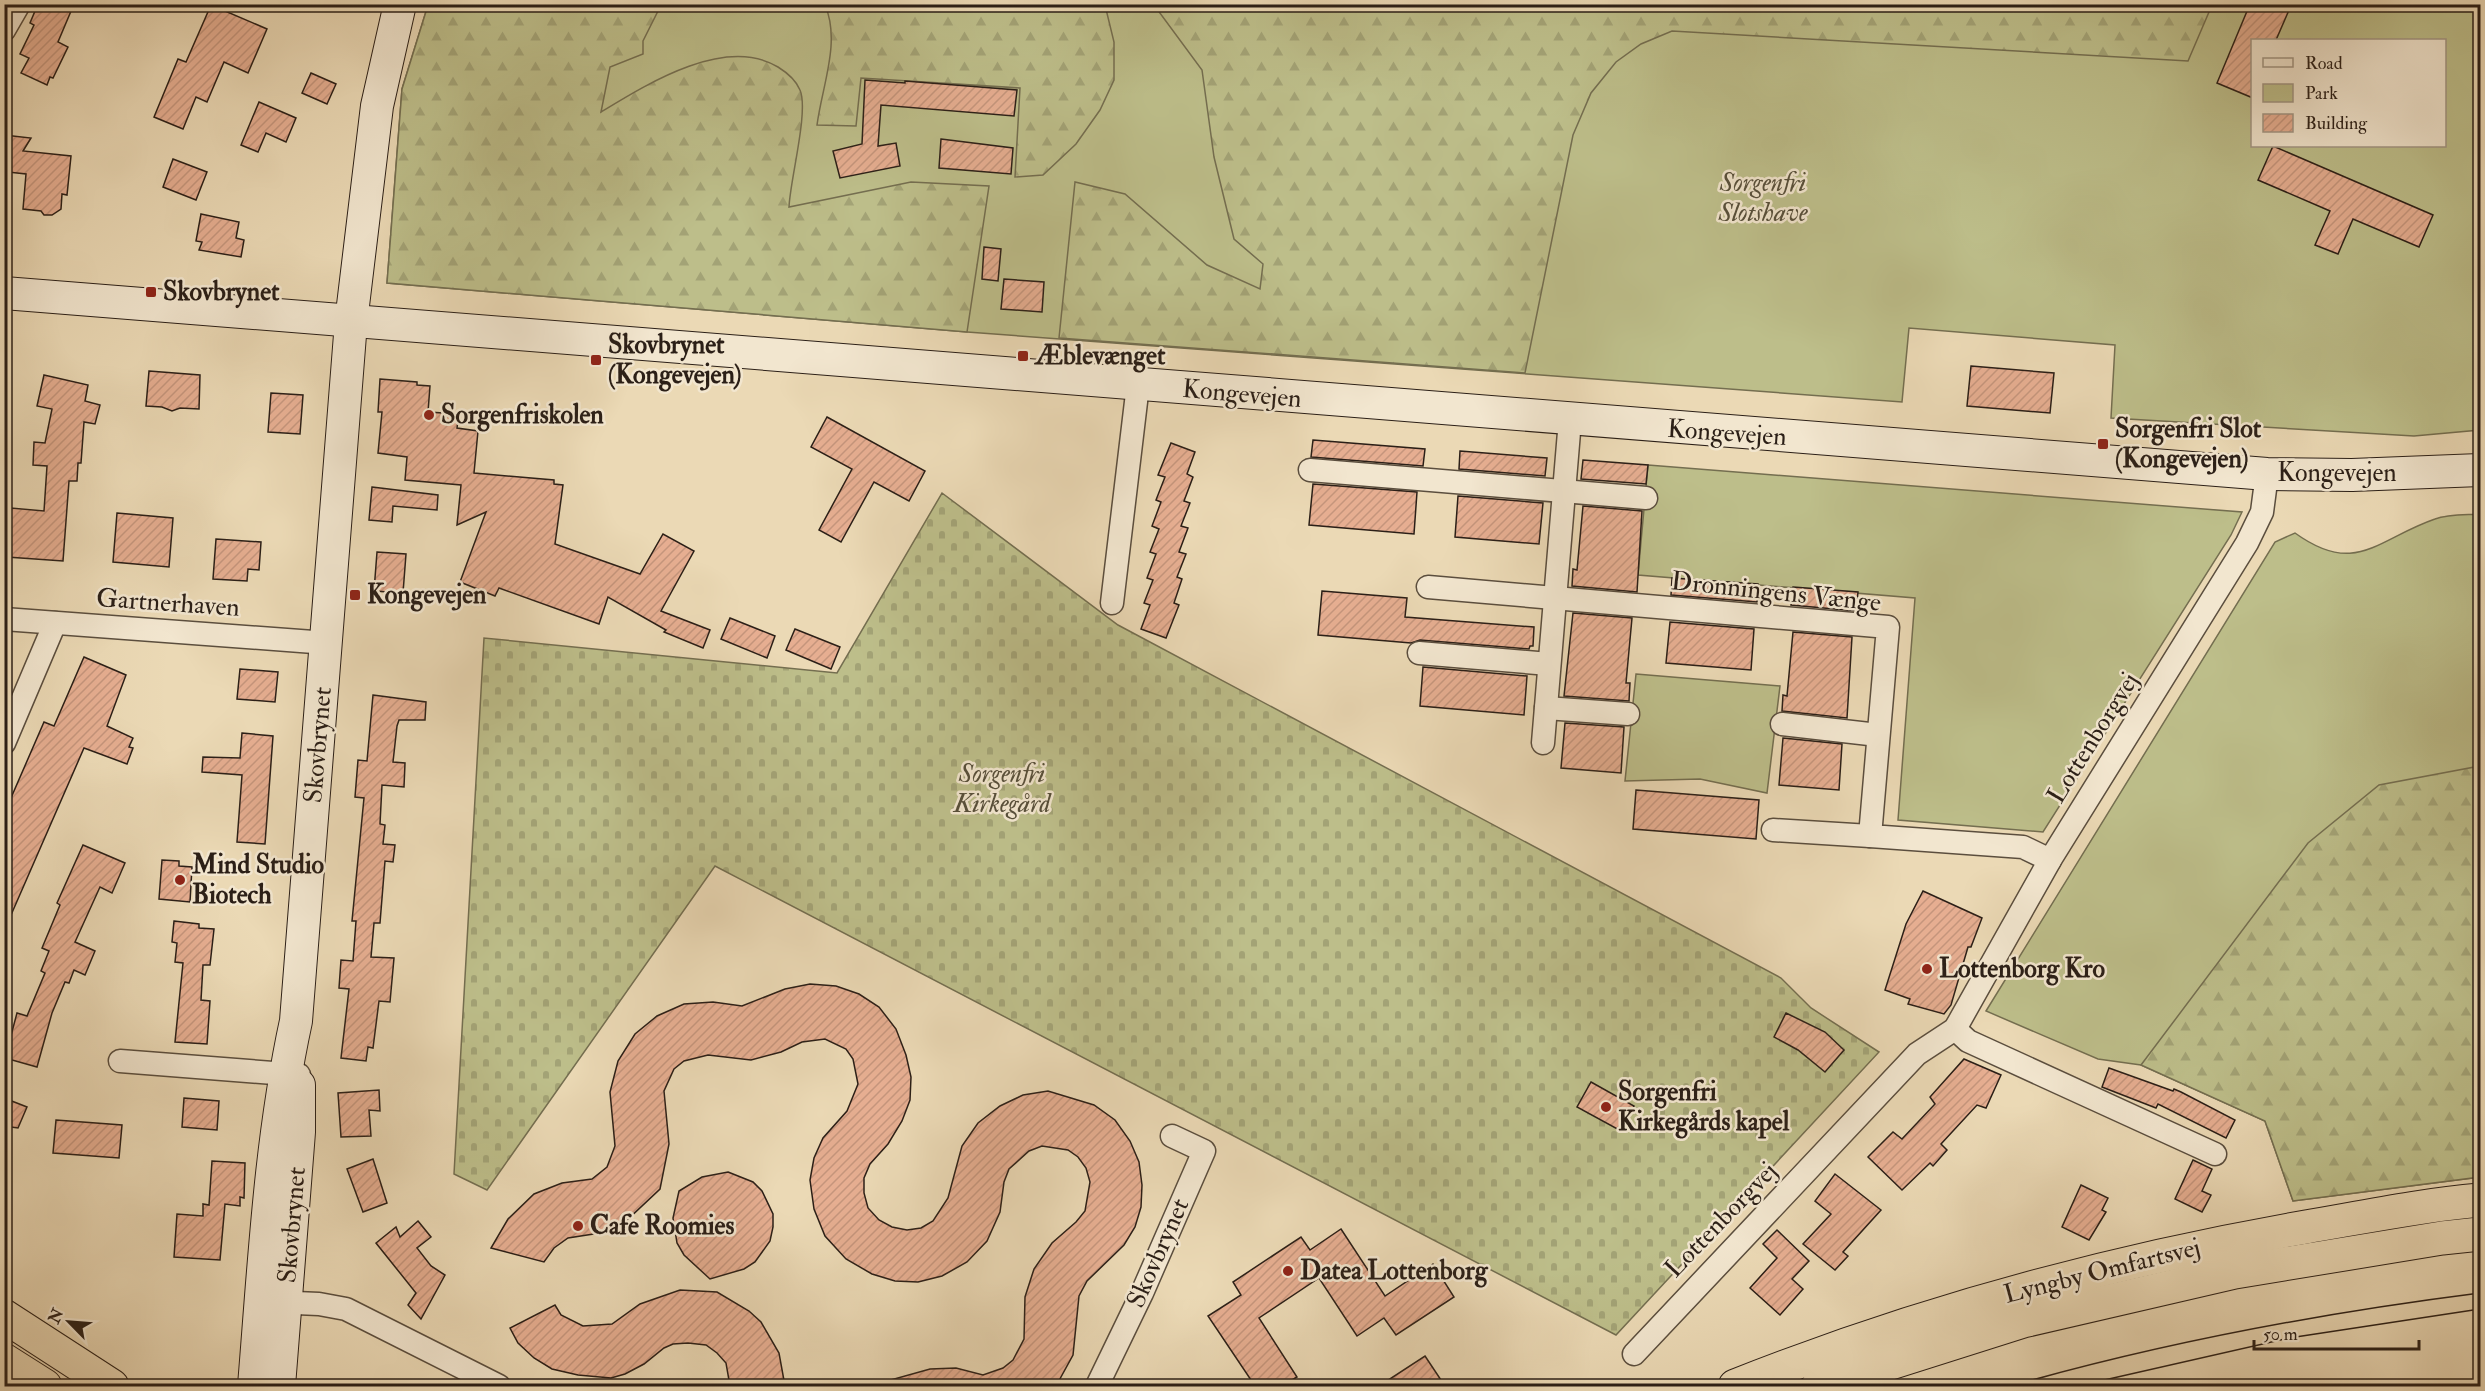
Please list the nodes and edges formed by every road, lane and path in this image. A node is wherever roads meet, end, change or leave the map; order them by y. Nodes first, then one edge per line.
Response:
1 (19, 4) edge
2 (400, 4) edge
3 (4, 30) edge
4 (4, 293) edge
5 (351, 322) junction
6 (1138, 385) junction
7 (1570, 420) junction
8 (1310, 470) dead end
9 (2481, 470) edge
10 (2267, 474) junction
11 (1564, 491) junction
12 (1646, 498) dead end
13 (1428, 587) dead end
14 (1555, 599) junction
15 (1112, 603) dead end
16 (4, 619) edge
17 (55, 623) junction
18 (327, 643) junction
19 (1419, 653) dead end
20 (1549, 664) junction
21 (1546, 708) junction
22 (1628, 714) dead end
23 (1782, 724) dead end
24 (1878, 735) junction
25 (4, 743) edge
26 (1543, 743) dead end
27 (1773, 830) dead end
28 (1869, 836) junction
29 (2050, 860) junction
30 (1955, 1029) junction
31 (120, 1061) dead end
32 (292, 1074) junction
33 (1172, 1136) dead end
34 (2215, 1154) dead end
35 (2481, 1200) edge
36 (2481, 1234) edge
37 (274, 1303) junction
38 (4, 1316) edge
39 (1634, 1354) dead end
40 (4, 1360) edge
41 (45, 1386) edge
42 (112, 1386) edge
43 (254, 1386) edge
44 (279, 1386) edge
45 (499, 1386) edge
46 (1097, 1386) edge
47 (1736, 1386) edge
48 (1818, 1386) edge

1 - 3 street
2 - 5 street, Skovbrynet
4 - 5 street, Kongevejen
5 - 6 street, Kongevejen
5 - 18 street, Skovbrynet
6 - 7 street, Kongevejen
6 - 15 street
7 - 10 street, Kongevejen
7 - 11 street
8 - 11 street
9 - 10 street, Kongevejen
10 - 29 street, Lottenborgvej
11 - 12 street
11 - 14 street
13 - 14 street, Dronningens Vænge
14 - 20 street
14 - 24 street, Dronningens Vænge
16 - 17 street, Gartnerhaven
17 - 18 street, Gartnerhaven
17 - 25 street
18 - 32 street, Skovbrynet
19 - 20 street
20 - 21 street
21 - 22 street
21 - 26 street
23 - 24 street
24 - 28 street, Dronningens Vænge
27 - 28 street
28 - 29 street
29 - 30 street, Lottenborgvej
30 - 34 street
30 - 39 street, Lottenborgvej
31 - 32 street
32 - 37 street, Skovbrynet
33 - 46 street, Skovbrynet
35 - 47 highway, Lyngby Omfartsvej
36 - 48 highway, Lyngby Omfartsvej
37 - 43 street, Skovbrynet
37 - 44 street, Skovbrynet
37 - 45 street, Skovbrynet
38 - 42 highway
40 - 41 highway

